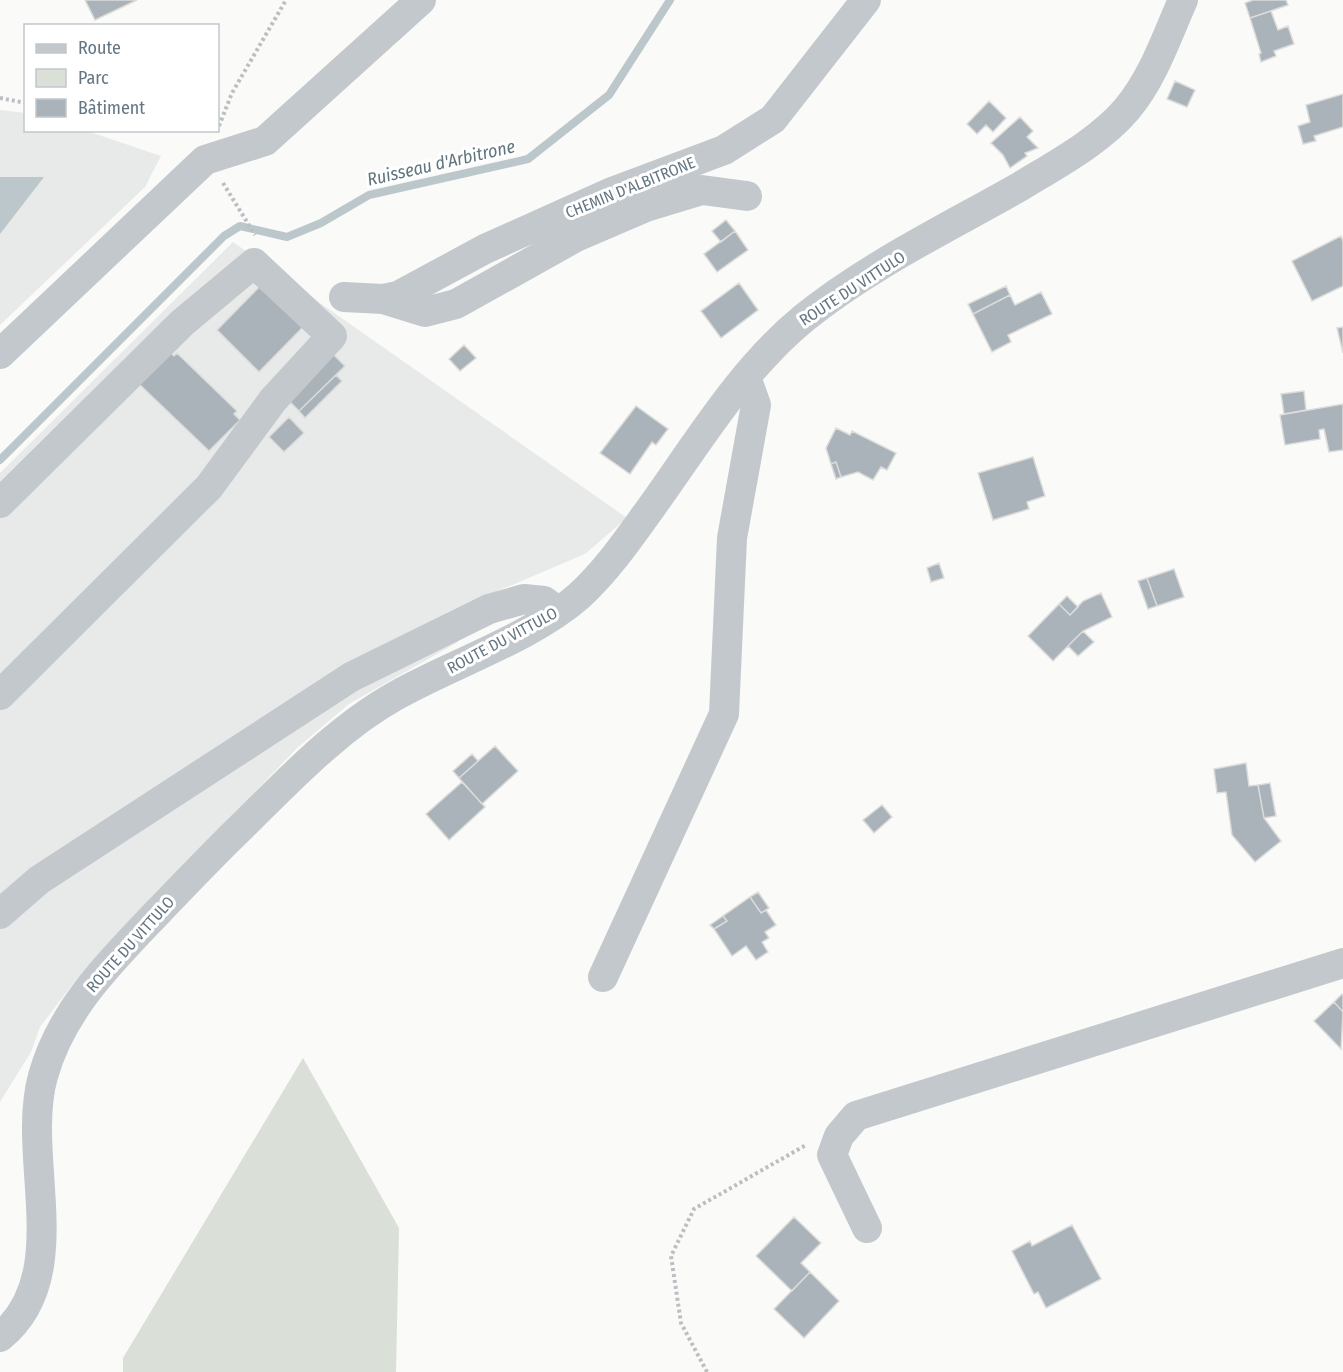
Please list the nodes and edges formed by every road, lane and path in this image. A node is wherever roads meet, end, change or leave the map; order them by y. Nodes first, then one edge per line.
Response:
1 (286, 0) edge
2 (421, 0) edge
3 (866, 0) edge
4 (1183, 0) edge
5 (0, 98) edge
6 (24, 103) edge
7 (219, 126) edge
8 (205, 160) junction
9 (747, 196) dead end
10 (256, 237) dead end
11 (344, 297) dead end
12 (383, 299) junction
13 (0, 354) edge
14 (746, 377) junction
15 (0, 503) edge
16 (557, 611) junction
17 (0, 695) edge
18 (0, 914) edge
19 (1343, 963) edge
20 (603, 977) dead end
21 (816, 1139) dead end
22 (867, 1228) dead end
23 (0, 1337) edge
24 (707, 1372) edge

1 - 7 path
2 - 8 street
3 - 12 street, CHEMIN D'ALBITRONE
4 - 14 street, ROUTE DU VITTULO
5 - 6 path
8 - 10 path
8 - 13 street
9 - 12 street
11 - 12 street, CHEMIN D'ALBITRONE
14 - 16 street, ROUTE DU VITTULO
14 - 20 street
15 - 17 street
16 - 18 street
16 - 23 street, ROUTE DU VITTULO
19 - 22 street
21 - 24 path

